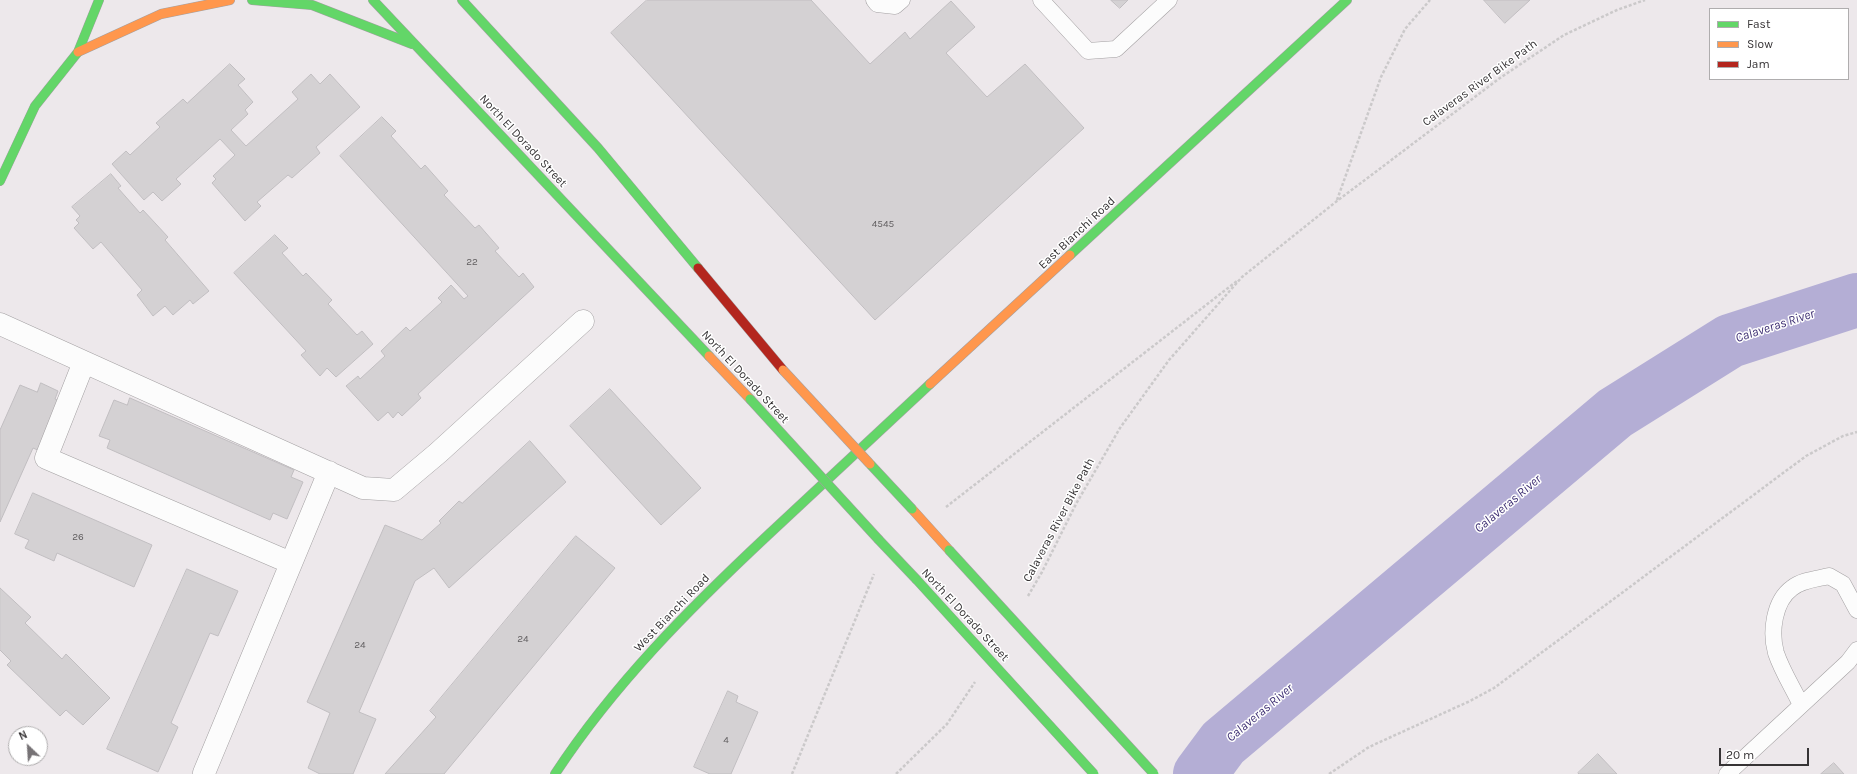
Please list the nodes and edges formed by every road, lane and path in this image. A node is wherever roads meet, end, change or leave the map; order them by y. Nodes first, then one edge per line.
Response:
1 (99, 0) edge
2 (230, 0) edge
3 (252, 0) edge
4 (373, 0) edge
5 (874, 0) edge
6 (902, 0) edge
7 (1041, 0) edge
8 (1169, 0) edge
9 (1347, 0) edge
10 (1430, 0) edge
11 (1645, 0) edge
12 (464, 1) edge
13 (416, 46) junction
14 (78, 52) junction
15 (0, 181) edge
16 (1337, 201) junction
17 (1242, 276) junction
18 (582, 322) dead end
19 (0, 324) edge
20 (84, 362) junction
21 (1857, 432) edge
22 (329, 472) junction
23 (823, 483) joint
24 (944, 508) dead end
25 (291, 563) junction
26 (874, 574) dead end
27 (1026, 599) dead end
28 (1857, 610) edge
29 (1857, 650) edge
30 (978, 678) dead end
31 (1801, 705) junction
32 (204, 773) dead end
33 (555, 774) edge
34 (792, 774) edge
35 (896, 774) edge
36 (1094, 774) edge
37 (1154, 774) edge
38 (1329, 774) edge
39 (1727, 774) edge

1 - 14 main road
2 - 14 main road
3 - 13 main road
4 - 13 main road, North El Dorado Street
5 - 6 lane
7 - 8 lane
9 - 23 main road, East Bianchi Road
10 - 16 path
11 - 16 path, Calaveras River Bike Path
12 - 37 main road, bridge
13 - 36 main road, North El Dorado Street, bridge
14 - 15 main road
16 - 17 path, Calaveras River Bike Path
17 - 24 path, Calaveras River Bike Path
17 - 27 path, Calaveras River Bike Path
18 - 22 street
19 - 20 street
20 - 22 street
20 - 25 street
21 - 38 path
22 - 25 street
23 - 33 main road, West Bianchi Road
25 - 32 street
26 - 34 path
28 - 31 lane
29 - 31 lane
30 - 35 path
31 - 39 lane

